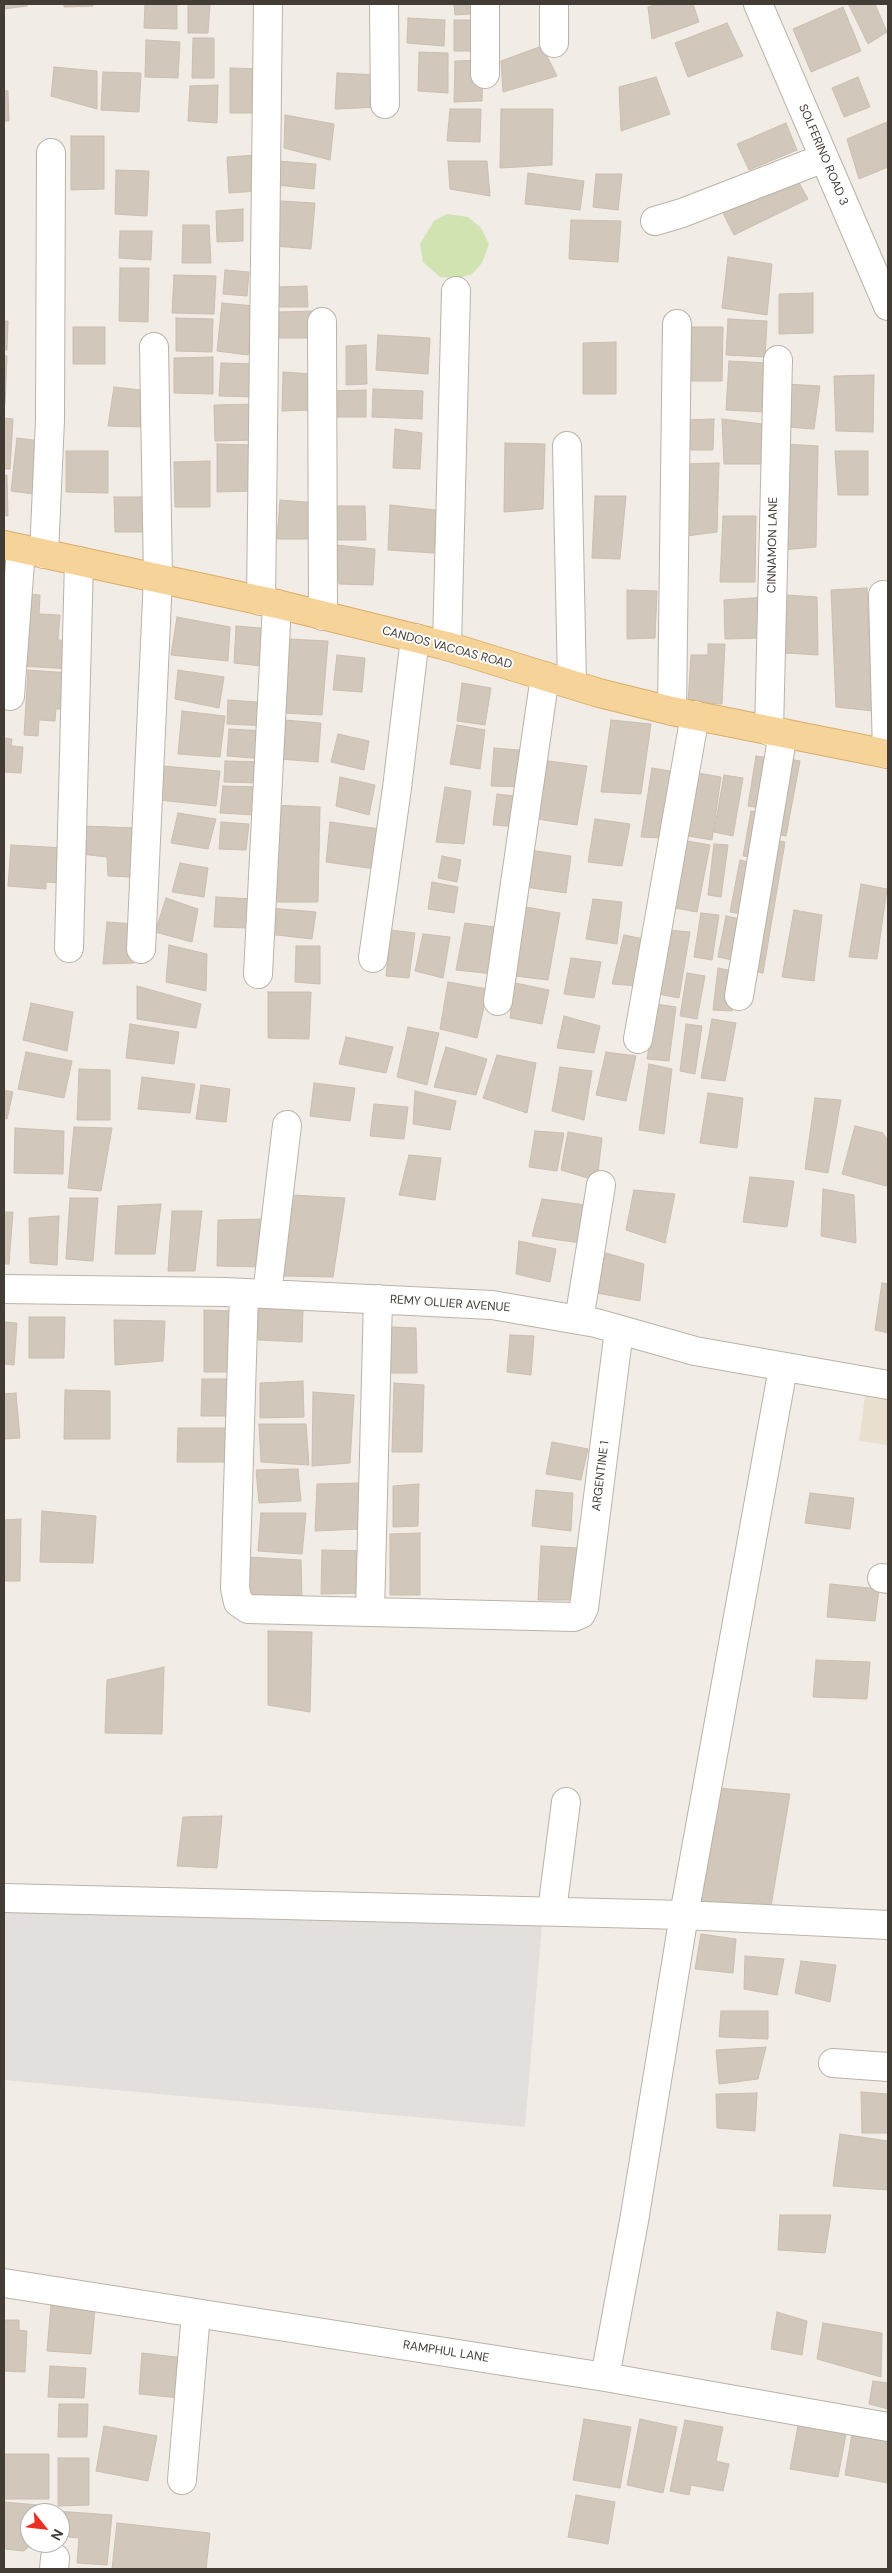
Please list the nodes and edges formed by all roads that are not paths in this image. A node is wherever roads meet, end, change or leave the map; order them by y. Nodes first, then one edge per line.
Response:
1 (268, 4) edge
2 (384, 4) edge
3 (484, 4) edge
4 (554, 4) edge
5 (758, 4) edge
6 (554, 43) dead end
7 (485, 74) dead end
8 (385, 104) dead end
9 (51, 153) dead end
10 (824, 158) junction
11 (655, 220) dead end
12 (456, 291) dead end
13 (888, 306) edge
14 (322, 322) dead end
15 (677, 324) dead end
16 (154, 347) dead end
17 (778, 360) dead end
18 (567, 446) dead end
19 (23, 549) edge
20 (79, 561) junction
21 (158, 578) junction
22 (883, 595) dead end
23 (269, 602) junction
24 (323, 616) junction
25 (415, 638) junction
26 (447, 646) junction
27 (545, 676) junction
28 (572, 684) junction
29 (10, 696) dead end
30 (683, 713) junction
31 (776, 732) junction
32 (888, 754) edge
33 (69, 948) dead end
34 (141, 949) dead end
35 (373, 958) dead end
36 (258, 974) dead end
37 (739, 996) dead end
38 (498, 1001) dead end
39 (638, 1040) dead end
40 (287, 1125) dead end
41 (601, 1185) dead end
42 (4, 1289) edge
43 (255, 1294) junction
44 (378, 1300) junction
45 (579, 1320) junction
46 (619, 1330) junction
47 (783, 1368) junction
48 (888, 1385) edge
49 (370, 1612) junction
50 (566, 1802) dead end
51 (4, 1898) edge
52 (552, 1912) junction
53 (684, 1915) junction
54 (888, 1925) edge
55 (833, 2063) dead end
56 (888, 2067) edge
57 (4, 2283) edge
58 (196, 2313) junction
59 (605, 2377) junction
60 (888, 2427) edge
61 (182, 2480) dead end

1 - 23 street
2 - 8 street
3 - 7 street
4 - 6 street
5 - 10 street, SOLFERINO ROAD 3
9 - 19 street
10 - 11 street
10 - 13 street, SOLFERINO ROAD 3
12 - 26 street
14 - 24 street
15 - 30 street
16 - 21 street
17 - 31 street, CINNAMON LANE
18 - 28 street
19 - 20 main road, CANDOS VACOAS ROAD
19 - 29 street
20 - 21 main road, CANDOS VACOAS ROAD
20 - 33 street
21 - 23 main road, CANDOS VACOAS ROAD
21 - 34 street
22 - 32 street
23 - 24 main road, CANDOS VACOAS ROAD
23 - 36 street
24 - 25 main road, CANDOS VACOAS ROAD
25 - 26 main road, CANDOS VACOAS ROAD
25 - 35 street
26 - 27 main road, CANDOS VACOAS ROAD
27 - 28 main road, CANDOS VACOAS ROAD
27 - 38 street
28 - 30 main road, CANDOS VACOAS ROAD
30 - 31 main road, CANDOS VACOAS ROAD
30 - 39 street
31 - 32 main road, CANDOS VACOAS ROAD
31 - 37 street, CINNAMON LANE
40 - 43 street
41 - 45 street
42 - 43 street, REMY OLLIER AVENUE
43 - 44 street, REMY OLLIER AVENUE
43 - 49 street
44 - 45 street, REMY OLLIER AVENUE
44 - 49 street
45 - 46 street, REMY OLLIER AVENUE
46 - 47 street, REMY OLLIER AVENUE
46 - 49 street, ARGENTINE 1
47 - 48 street, REMY OLLIER AVENUE
47 - 53 street
50 - 52 street
51 - 52 street
52 - 53 street
53 - 54 street
53 - 59 street
55 - 56 street
57 - 58 street, RAMPHUL LANE
58 - 59 street, RAMPHUL LANE
58 - 61 street
59 - 60 street, RAMPHUL LANE

